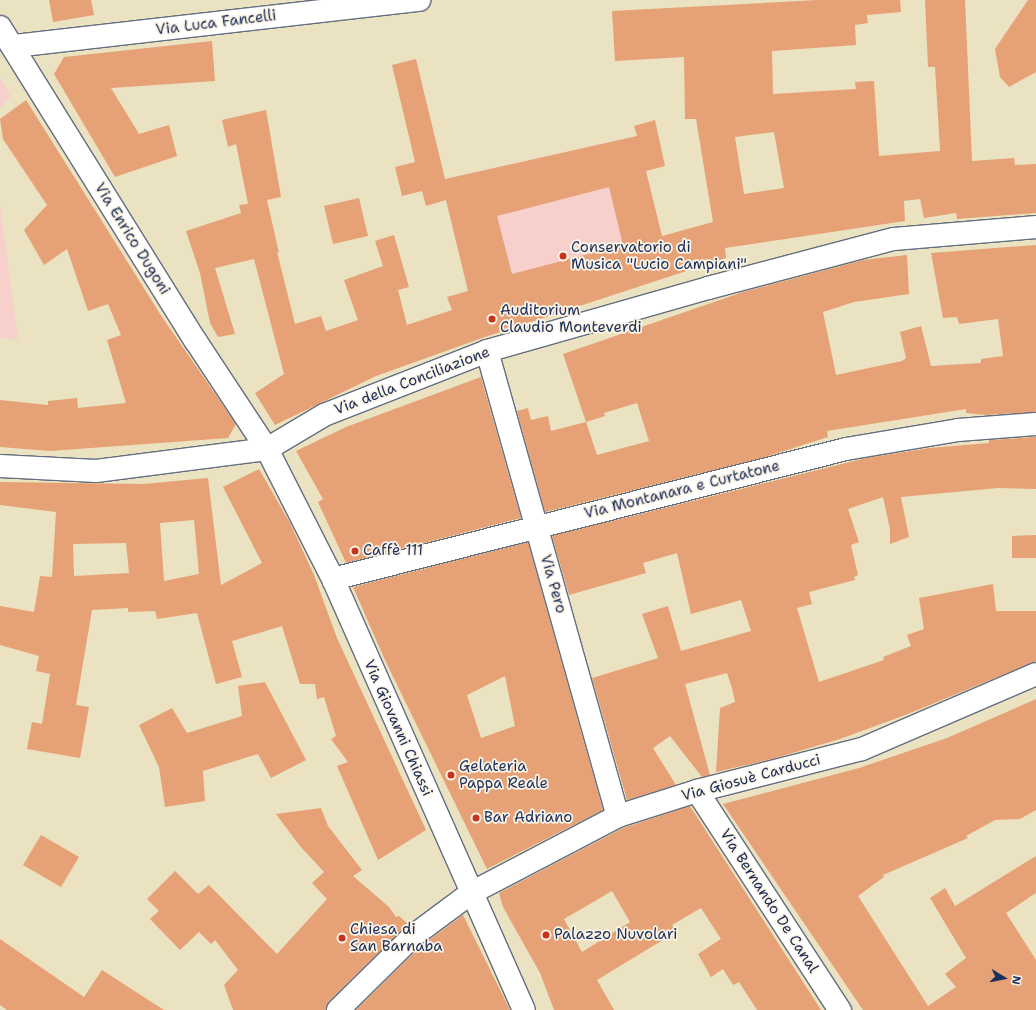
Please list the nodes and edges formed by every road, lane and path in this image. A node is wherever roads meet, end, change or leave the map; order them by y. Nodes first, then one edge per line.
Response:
1 (419, 0) edge
2 (0, 27) edge
3 (14, 46) junction
4 (1036, 227) edge
5 (487, 351) junction
6 (1036, 424) edge
7 (267, 449) junction
8 (0, 466) edge
9 (537, 528) junction
10 (333, 579) junction
11 (1036, 674) edge
12 (697, 791) junction
13 (618, 816) junction
14 (471, 892) junction
15 (338, 1010) edge
16 (524, 1010) edge
17 (840, 1010) edge

1 - 3 street, Via Luca Fancelli
2 - 3 street, Via Enrico Dugoni
3 - 7 street, Via Enrico Dugoni
4 - 5 street, Via della Conciliazione
5 - 7 street, Via della Conciliazione
5 - 9 street, Via Pero
6 - 9 street, Via Montanara e Curtatone
7 - 8 street, Via della Conciliazione
7 - 10 street, Via Giovanni Chiassi
9 - 10 street, Via Montanara e Curtatone
9 - 13 street, Via Pero
10 - 14 street, Via Giovanni Chiassi
11 - 12 street, Via Giosuè Carducci
12 - 13 street, Via Giosuè Carducci
12 - 17 street, Via Bernando De Canal
13 - 14 street, Via Giosuè Carducci
14 - 15 street, Via Giosuè Carducci
14 - 16 street, Via Giovanni Chiassi

